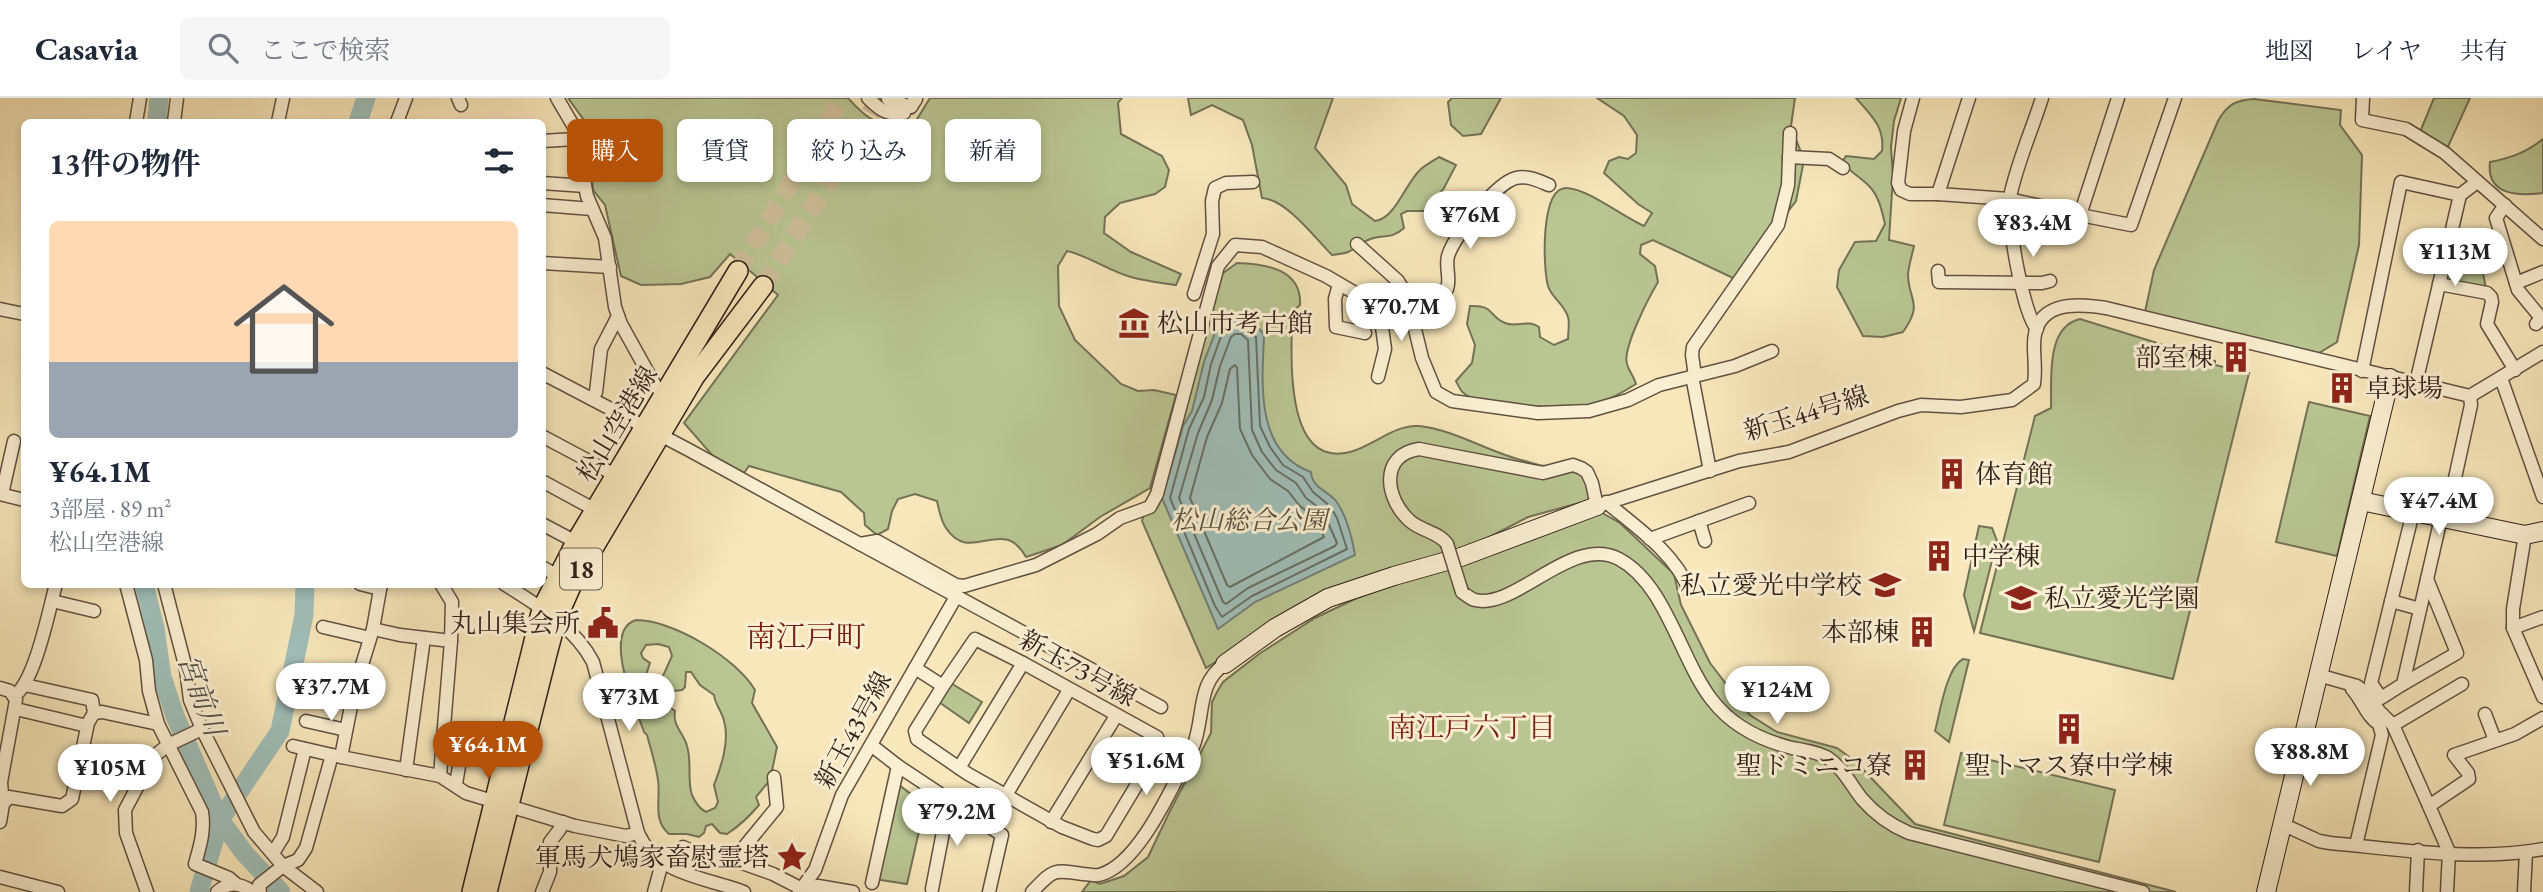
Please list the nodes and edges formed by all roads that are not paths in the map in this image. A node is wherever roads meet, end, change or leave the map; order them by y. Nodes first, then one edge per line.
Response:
1 (139, 98) edge
2 (177, 98) edge
3 (283, 98) edge
4 (406, 98) edge
5 (557, 98) edge
6 (867, 98) edge
7 (914, 98) edge
8 (1913, 98) edge
9 (1969, 98) edge
10 (2042, 98) edge
11 (2118, 98) edge
12 (2175, 98) edge
13 (2363, 98) edge
14 (136, 119) edge
15 (174, 119) edge
16 (279, 119) edge
17 (398, 119) edge
18 (569, 119) edge
19 (1790, 132) dead end
20 (567, 140) edge
21 (546, 141) edge
22 (1788, 157) junction
23 (1843, 168) dead end
24 (2477, 181) junction
25 (584, 182) edge
26 (1253, 182) dead end
27 (546, 183) edge
28 (1549, 184) dead end
29 (585, 186) junction
30 (1938, 194) junction
31 (2460, 195) junction
32 (2009, 199) junction
33 (546, 205) edge
34 (2505, 205) junction
35 (592, 209) junction
36 (2080, 215) junction
37 (2543, 239) edge
38 (1357, 244) dead end
39 (546, 263) edge
40 (610, 267) junction
41 (738, 271) tunnel mouth
42 (1938, 271) dead end
43 (2543, 272) edge
44 (2050, 281) dead end
45 (2020, 282) junction
46 (2516, 283) junction
47 (1339, 284) junction
48 (2439, 284) junction
49 (763, 286) tunnel mouth
50 (1194, 293) dead end
51 (1408, 303) junction
52 (1379, 305) junction
53 (0, 309) edge
54 (21, 313) edge
55 (618, 316) junction
56 (2536, 324) dead end
57 (2037, 329) junction
58 (1364, 333) dead end
59 (1772, 351) dead end
60 (2543, 352) edge
61 (2515, 370) junction
62 (2362, 371) junction
63 (546, 375) edge
64 (1693, 376) junction
65 (1378, 377) dead end
66 (2390, 378) junction
67 (2501, 378) junction
68 (2416, 383) junction
69 (666, 393) junction
70 (2470, 396) junction
71 (592, 399) junction
72 (653, 432) junction
73 (546, 438) edge
74 (14, 441) dead end
75 (1710, 471) junction
76 (617, 476) junction
77 (546, 483) edge
78 (1, 494) edge
79 (2543, 497) edge
80 (21, 499) edge
81 (2361, 501) junction
82 (1749, 503) dead end
83 (1602, 504) junction
84 (2413, 512) junction
85 (603, 514) junction
86 (2444, 518) junction
87 (1699, 521) junction
88 (546, 526) edge
89 (2543, 531) edge
90 (2525, 535) junction
91 (1650, 539) junction
92 (1705, 541) dead end
93 (576, 542) junction
94 (860, 544) junction
95 (550, 571) edge
96 (2427, 579) junction
97 (55, 588) edge
98 (128, 588) edge
99 (165, 588) edge
100 (380, 588) edge
101 (443, 588) edge
102 (510, 588) edge
103 (1689, 590) dead end
104 (957, 595) junction
105 (52, 601) junction
106 (2391, 601) junction
107 (2420, 608) junction
108 (94, 611) dead end
109 (549, 615) junction
110 (2543, 617) edge
111 (323, 627) dead end
112 (2513, 628) junction
113 (372, 634) junction
114 (424, 638) junction
115 (451, 641) junction
116 (1023, 663) junction
117 (1224, 664) joint
118 (915, 668) junction
119 (2318, 675) junction
120 (2345, 681) junction
121 (2403, 684) junction
122 (2462, 684) dead end
123 (25, 685) junction
124 (943, 686) junction
125 (0, 688) edge
126 (1069, 690) junction
127 (2543, 697) edge
128 (15, 702) junction
129 (1161, 707) dead end
130 (94, 713) junction
131 (2485, 714) dead end
132 (1116, 716) junction
133 (2543, 718) edge
134 (306, 721) dead end
135 (158, 724) junction
136 (2393, 725) junction
137 (88, 726) junction
138 (200, 730) junction
139 (346, 730) junction
140 (465, 730) dead end
141 (2495, 740) junction
142 (171, 744) junction
143 (871, 745) junction
144 (336, 756) junction
145 (898, 766) junction
146 (959, 768) junction
147 (406, 770) junction
148 (440, 776) junction
149 (774, 777) dead end
150 (1, 784) edge
151 (456, 784) junction
152 (1006, 795) junction
153 (5, 800) junction
154 (949, 801) junction
155 (501, 804) junction
156 (2429, 806) junction
157 (0, 822) edge
158 (563, 822) junction
159 (1051, 822) junction
160 (2282, 824) junction
161 (638, 833) junction
162 (2356, 845) junction
163 (683, 847) dead end
164 (2543, 849) edge
165 (2418, 850) junction
166 (2449, 852) junction
167 (2526, 852) junction
168 (272, 853) junction
169 (740, 862) junction
170 (662, 863) junction
171 (283, 866) junction
172 (0, 877) edge
173 (872, 883) dead end
174 (236, 884) junction
175 (932, 889) dead end
176 (257, 890) edge
177 (801, 890) edge
178 (58, 892) edge
179 (147, 892) edge
180 (217, 892) edge
181 (317, 892) edge
182 (472, 892) edge
183 (487, 892) edge
184 (542, 892) edge
185 (654, 892) edge
186 (744, 892) edge
187 (853, 892) edge
188 (989, 892) edge
189 (1032, 892) edge
190 (2143, 892) edge
191 (2266, 892) edge
192 (2416, 892) edge
193 (2447, 892) edge
194 (2524, 892) edge

1 - 14 street
2 - 15 street
3 - 16 street
4 - 17 street
5 - 18 street
6 - 7 street
8 - 30 street
9 - 30 street
10 - 32 street
11 - 36 street
12 - 36 street
13 - 24 street
19 - 22 street
20 - 21 street
22 - 23 street
22 - 64 street
24 - 31 street
24 - 34 street
25 - 29 street
26 - 50 street
27 - 29 street
28 - 51 street
29 - 35 street
30 - 32 street
31 - 48 street
31 - 62 street
32 - 36 street
32 - 45 street
33 - 35 street
34 - 37 street
34 - 46 street
35 - 40 street
38 - 51 street
39 - 40 street
40 - 55 street
41 - 69 main road, 松山空港線 / 18
42 - 45 street
43 - 46 street
44 - 45 street
45 - 57 street
46 - 56 street
47 - 52 street
47 - 58 street
47 - 94 street
48 - 61 street
48 - 68 street
49 - 72 main road, 松山空港線 / 18
51 - 52 street
51 - 64 street
52 - 65 street
53 - 54 street
55 - 69 street
55 - 71 street
57 - 62 street
57 - 75 street, 新玉44号線
59 - 64 street
60 - 61 street
61 - 67 street
62 - 66 street
63 - 71 street
64 - 75 street
66 - 68 street
66 - 81 street
67 - 70 street
67 - 79 street
68 - 70 street
69 - 72 main road, 松山空港線 / 18
70 - 86 street
71 - 72 street
72 - 76 main road, 松山空港線 / 18
72 - 85 main road, 松山空港線 / 18
72 - 94 street
73 - 76 street
74 - 78 street
75 - 83 street, 新玉44号線
76 - 85 main road, 松山空港線 / 18
77 - 85 street
78 - 80 street
81 - 84 street
81 - 119 street
82 - 87 street
83 - 91 street
83 - 117 street, 新玉44号線
83 - 190 street, bridge
84 - 86 street
84 - 106 street
85 - 93 main road, 松山空港線 / 18
85 - 109 main road, 松山空港線 / 18
86 - 90 street
86 - 96 street
87 - 91 street
87 - 92 street
88 - 93 street
89 - 90 street
90 - 112 street
91 - 103 street
93 - 95 main road, 松山空港線 / 18
94 - 104 street
95 - 109 main road, 松山空港線 / 18
96 - 107 street
96 - 121 street
97 - 105 street
98 - 135 street
99 - 138 street
100 - 113 street
101 - 115 street
102 - 109 street
104 - 118 street, 新玉43号線
104 - 129 street
105 - 108 street
105 - 123 street
106 - 107 street
106 - 121 street
107 - 121 street
109 - 155 main road, 松山空港線 / 18
109 - 161 street
110 - 112 street
111 - 113 street
112 - 127 street
113 - 114 street
113 - 139 street
114 - 115 street
114 - 147 street
115 - 148 street
116 - 124 street, 新玉73号線
116 - 126 street, 新玉73号線
116 - 146 street
117 - 189 street, 新玉44号線
118 - 124 street
118 - 143 street, 新玉43号線
119 - 120 street
119 - 160 street
120 - 136 street
120 - 162 street
122 - 136 street
123 - 128 street
123 - 130 street
124 - 146 street, 新玉73号線
125 - 128 street
126 - 132 street, 新玉73号線
126 - 152 street
128 - 137 street
128 - 150 street
130 - 135 street
130 - 137 street
131 - 141 street
132 - 159 street
132 - 159 street, 新玉73号線
133 - 141 street
134 - 139 street
135 - 142 street
136 - 156 street
137 - 153 street
138 - 142 street
138 - 168 street
139 - 144 street
140 - 151 street
141 - 156 street
142 - 174 street
142 - 179 street
143 - 145 street
143 - 177 street, 新玉43号線
144 - 147 street
144 - 168 street
144 - 171 street
145 - 154 street
145 - 173 street
146 - 152 street, 新玉73号線
147 - 148 street
148 - 151 street
149 - 169 street
150 - 153 street
151 - 155 street
152 - 159 street, 新玉73号線
153 - 157 street
154 - 175 street
154 - 188 street
155 - 158 street
155 - 182 main road, 松山空港線 / 18
155 - 183 main road, 松山空港線 / 18
156 - 166 street
158 - 161 street
158 - 184 street
160 - 162 street
160 - 191 street
161 - 170 street
162 - 165 street
163 - 169 street
164 - 167 street
165 - 166 street
165 - 192 street
166 - 167 street
166 - 193 street
167 - 194 street
168 - 171 street
169 - 177 street
170 - 185 street
170 - 186 street
171 - 176 street
171 - 181 street
172 - 178 street
174 - 176 street
174 - 180 street
177 - 187 street

